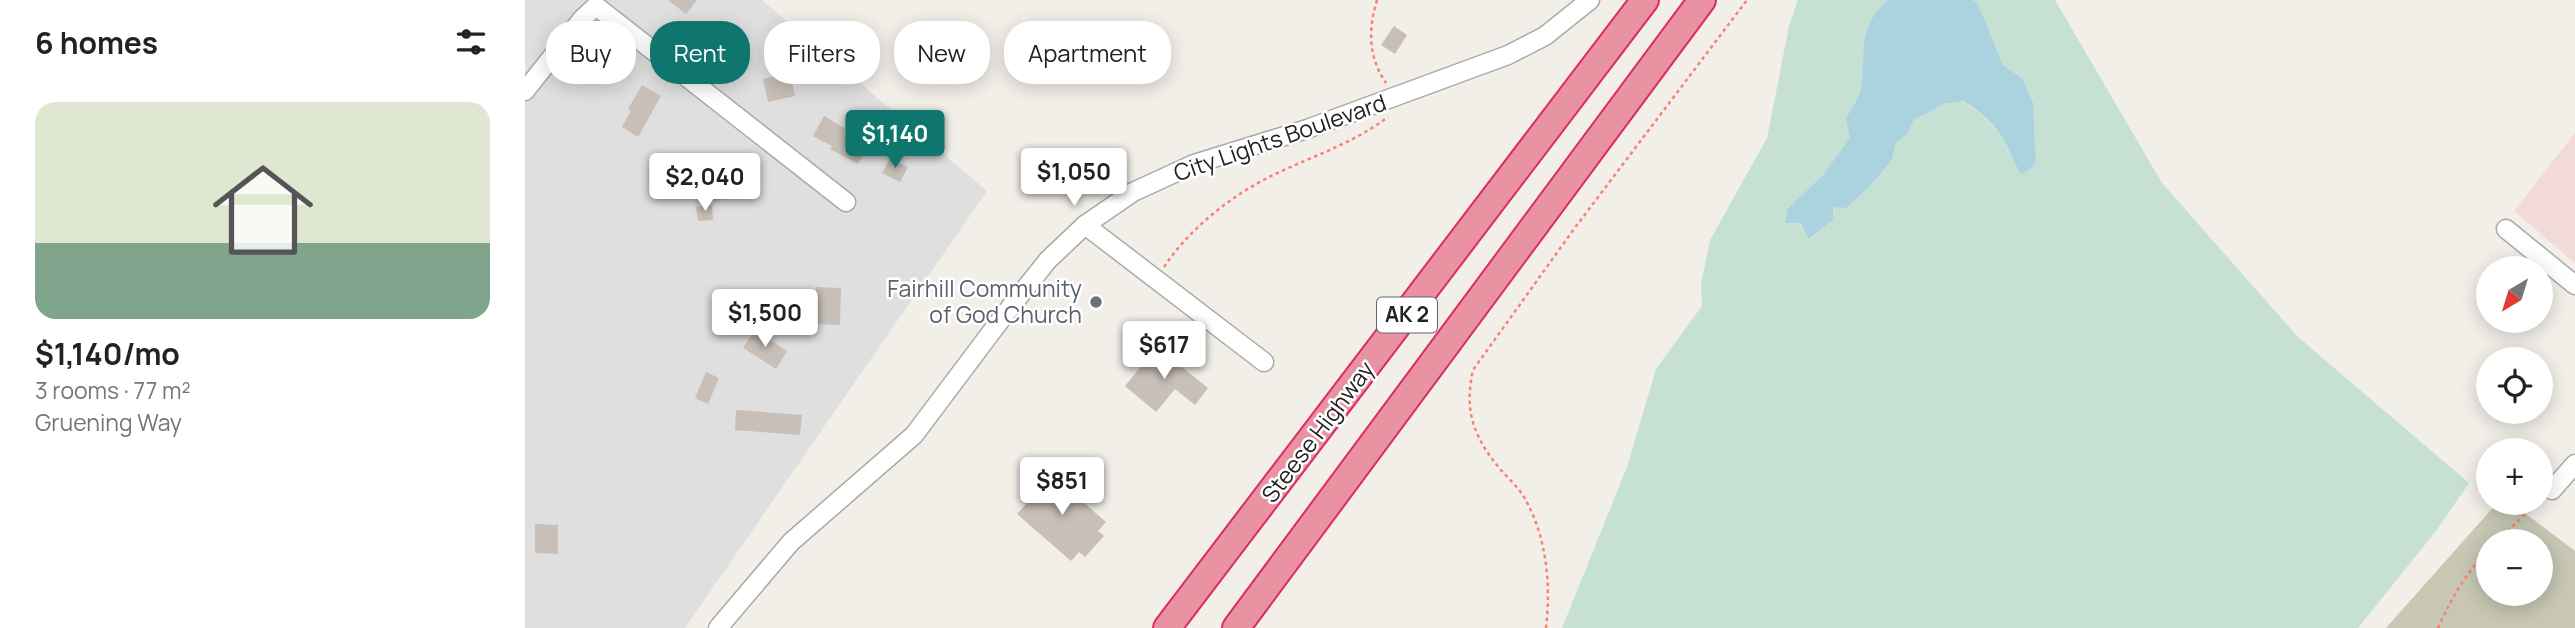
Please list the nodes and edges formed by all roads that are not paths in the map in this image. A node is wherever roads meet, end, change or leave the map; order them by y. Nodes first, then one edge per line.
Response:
1 (1590, 0) edge
2 (1645, 0) edge
3 (1702, 0) edge
4 (525, 91) edge
5 (846, 202) dead end
6 (1085, 225) junction
7 (2506, 229) dead end
8 (2575, 285) edge
9 (1263, 362) dead end
10 (2575, 464) edge
11 (2553, 489) edge
12 (718, 628) edge
13 (1167, 628) edge
14 (1236, 628) edge

1 - 6 street, City Lights Boulevard
2 - 13 highway, Steese Highway / AK 2
3 - 14 highway, AK 2
4 - 5 street
6 - 9 street
6 - 12 street, City Lights Boulevard
7 - 8 street
10 - 11 street

